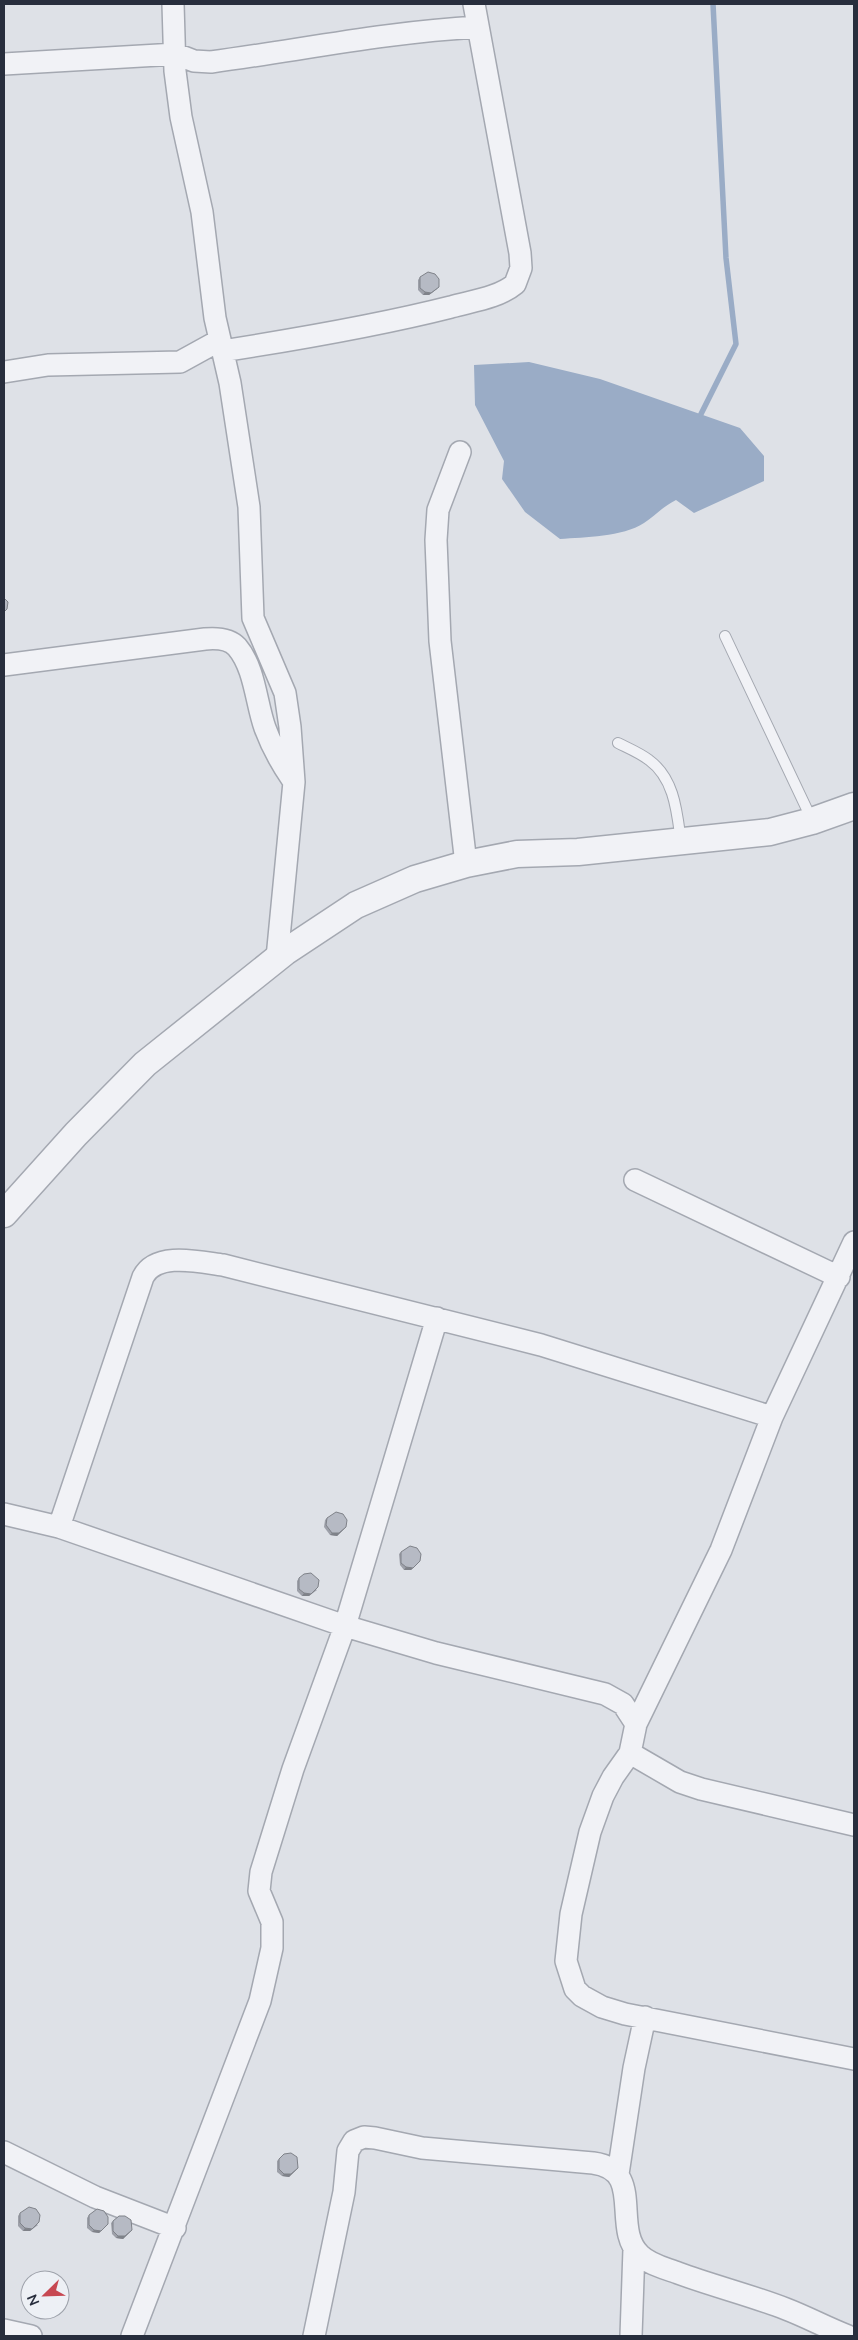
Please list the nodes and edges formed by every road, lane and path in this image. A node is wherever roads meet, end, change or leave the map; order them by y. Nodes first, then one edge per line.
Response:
1 (173, 4) edge
2 (474, 4) edge
3 (477, 27) junction
4 (176, 54) junction
5 (4, 64) edge
6 (221, 346) junction
7 (4, 372) edge
8 (460, 452) dead end
9 (725, 636) dead end
10 (4, 665) edge
11 (618, 743) dead end
12 (294, 782) junction
13 (854, 806) edge
14 (812, 821) junction
15 (682, 843) junction
16 (466, 864) junction
17 (277, 958) junction
18 (635, 1180) dead end
19 (4, 1214) edge
20 (854, 1242) edge
21 (839, 1277) junction
22 (437, 1318) junction
23 (772, 1417) junction
24 (4, 1514) edge
25 (59, 1527) junction
26 (345, 1626) junction
27 (636, 1724) junction
28 (630, 1754) junction
29 (854, 1825) edge
30 (645, 2017) junction
31 (854, 2059) edge
32 (4, 2152) edge
33 (618, 2174) junction
34 (175, 2228) junction
35 (634, 2249) junction
36 (4, 2330) edge
37 (32, 2336) edge
38 (132, 2336) edge
39 (314, 2336) edge
40 (631, 2336) edge
41 (848, 2336) edge

1 - 4 street
2 - 3 street
3 - 4 street
3 - 6 street
4 - 5 street
4 - 6 street
6 - 7 street
6 - 12 street
8 - 16 street
9 - 14 lane
10 - 12 street
11 - 15 lane
12 - 17 street
13 - 14 street
14 - 15 street
15 - 16 street
16 - 17 street
17 - 19 street
18 - 21 street
20 - 21 street
21 - 23 street
22 - 23 street
22 - 25 street
22 - 26 street
23 - 27 street
24 - 25 street
25 - 26 street
26 - 27 street
26 - 34 street
27 - 28 street
28 - 29 street
28 - 30 street
30 - 31 street
30 - 33 street
32 - 34 street
33 - 35 street
33 - 39 street
34 - 38 street
35 - 40 street
35 - 41 street
36 - 37 street

